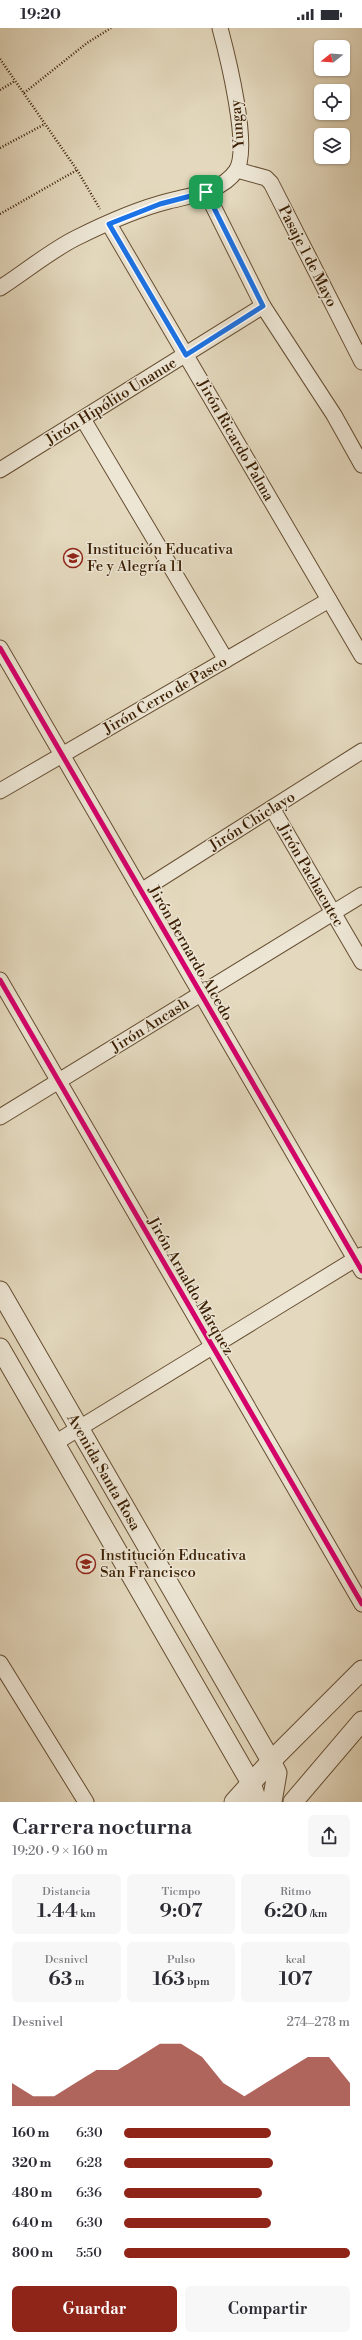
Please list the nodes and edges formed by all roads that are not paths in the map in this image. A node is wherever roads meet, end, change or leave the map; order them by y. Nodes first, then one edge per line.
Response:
1 (220, 28) edge
2 (237, 170) junction
3 (206, 192) junction
4 (109, 224) junction
5 (0, 288) edge
6 (263, 306) junction
7 (186, 355) junction
8 (362, 362) edge
9 (83, 419) junction
10 (362, 466) edge
11 (0, 470) edge
12 (329, 600) junction
13 (0, 648) edge
14 (362, 656) edge
15 (226, 660) junction
16 (362, 751) edge
17 (62, 755) junction
18 (0, 791) edge
19 (272, 808) junction
20 (141, 890) junction
21 (362, 895) edge
22 (333, 913) junction
23 (362, 962) edge
24 (0, 980) edge
25 (201, 994) junction
26 (59, 1081) junction
27 (0, 1117) edge
28 (360, 1262) edge
29 (0, 1291) edge
30 (212, 1346) junction
31 (0, 1348) edge
32 (79, 1428) junction
33 (55, 1443) junction
34 (362, 1604) edge
35 (0, 1663) edge
36 (362, 1670) edge
37 (362, 1721) edge
38 (271, 1761) junction
39 (251, 1783) junction
40 (86, 1802) edge
41 (234, 1802) edge
42 (254, 1802) edge
43 (272, 1802) edge
44 (293, 1802) edge

1 - 2 street, Yungay
2 - 3 street, Yungay
2 - 8 street, Pasaje 1 de Mayo
3 - 4 street, Yungay
3 - 6 street
4 - 5 street, Yungay
4 - 7 street, Jirón Ricardo Palma
6 - 7 street, Jirón Hipólito Unanue
6 - 10 street
7 - 9 street, Jirón Hipólito Unanue
7 - 12 street, Jirón Ricardo Palma
9 - 11 street, Jirón Hipólito Unanue
9 - 15 street
12 - 14 street, Jirón Ricardo Palma
12 - 15 street, Jirón Cerro de Pasco
13 - 17 street, Jirón Bernardo Alcedo
15 - 17 street, Jirón Cerro de Pasco
16 - 19 street, Jirón Chiclayo
17 - 18 street, Jirón Cerro de Pasco
17 - 20 street, Jirón Bernardo Alcedo
19 - 20 street, Jirón Chiclayo
19 - 22 street, Jirón Pachacutec
20 - 25 street, Jirón Bernardo Alcedo
21 - 22 street, Jirón Ancash
22 - 23 street, Jirón Pachacutec
22 - 25 street, Jirón Ancash
24 - 26 street, Jirón Arnaldo Márquez
25 - 26 street, Jirón Ancash
25 - 28 street, Jirón Bernardo Alcedo
26 - 27 street, Jirón Ancash
26 - 30 street, Jirón Arnaldo Márquez
28 - 30 street
29 - 32 street, Avenida Santa Rosa
30 - 32 street
30 - 34 street, Jirón Arnaldo Márquez
31 - 33 street, Avenida Santa Rosa
32 - 33 street
32 - 38 street, Avenida Santa Rosa
33 - 39 street, Avenida Santa Rosa
35 - 40 street
36 - 38 street
37 - 44 street
38 - 39 street
38 - 43 street, Avenida Santa Rosa
39 - 41 street
39 - 42 street, Avenida Santa Rosa

